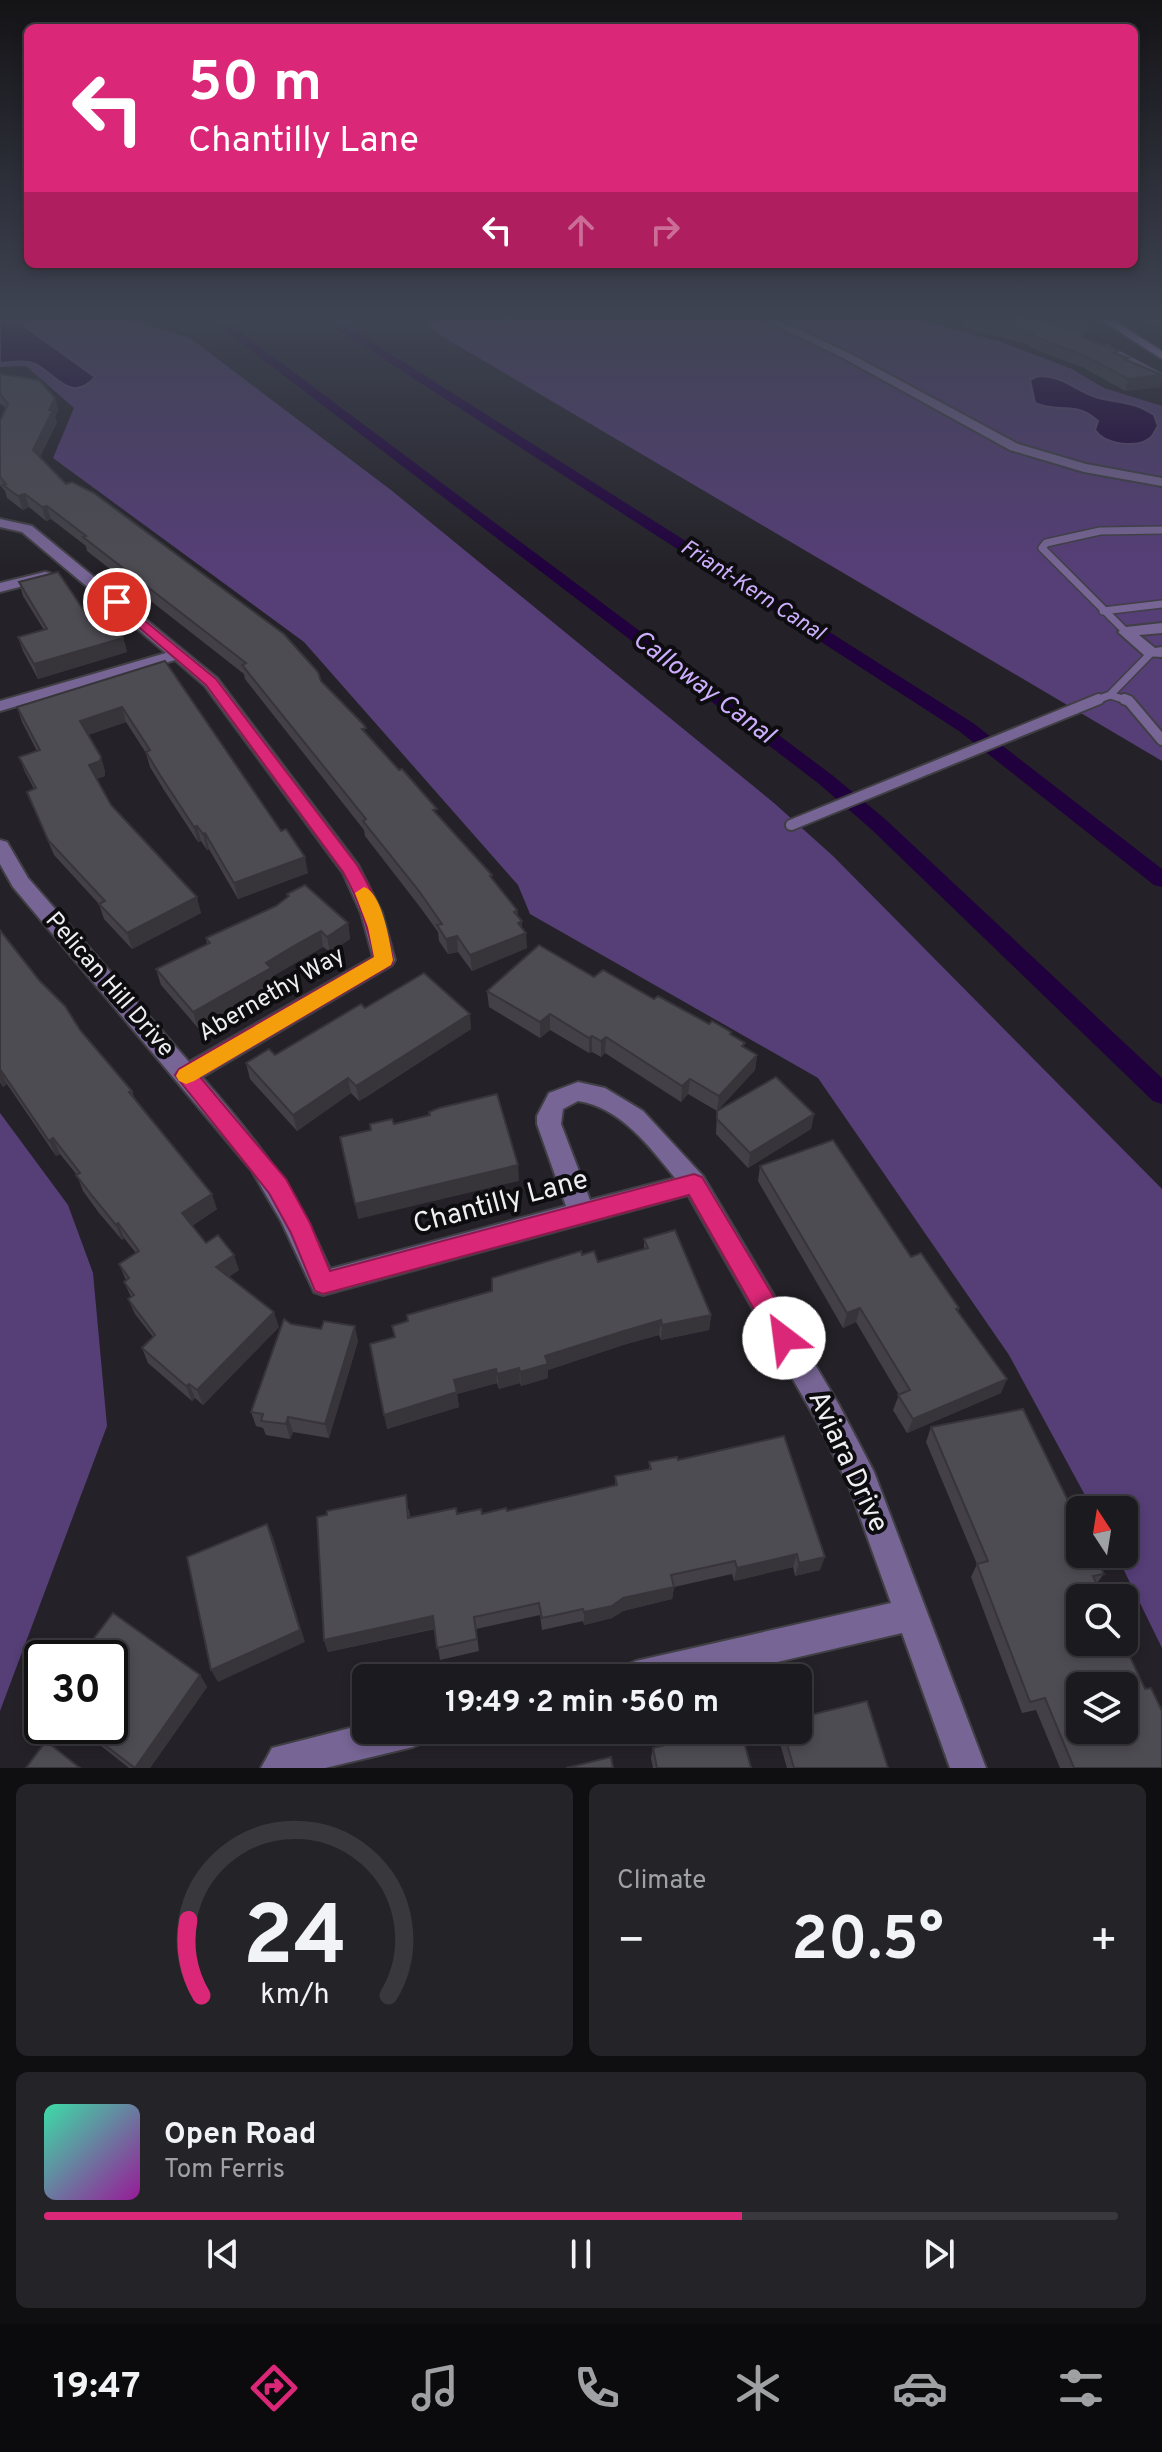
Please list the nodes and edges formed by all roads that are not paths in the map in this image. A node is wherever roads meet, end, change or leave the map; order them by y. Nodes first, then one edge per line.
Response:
1 (929, 403) edge
2 (1162, 482) edge
3 (0, 523) edge
4 (1162, 530) edge
5 (76, 568) junction
6 (0, 588) edge
7 (1162, 604) edge
8 (1103, 611) junction
9 (1162, 628) edge
10 (1126, 632) junction
11 (1156, 652) edge
12 (180, 654) junction
13 (1110, 695) junction
14 (0, 706) edge
15 (1162, 740) edge
16 (791, 825) dead end
17 (0, 846) edge
18 (186, 1075) junction
19 (694, 1183) junction
20 (582, 1214) junction
21 (323, 1283) joint
22 (912, 1614) junction
23 (696, 1664) edge
24 (359, 1744) edge
25 (282, 1764) edge
26 (968, 1768) edge

1 - 2 street
3 - 5 street
4 - 8 lane
5 - 6 street
5 - 12 street
7 - 8 lane
8 - 10 lane
9 - 10 street
10 - 11 street
11 - 13 lane
12 - 14 street
12 - 18 street, Abernethy Way
13 - 15 lane
13 - 16 lane
17 - 18 street, Pelican Hill Drive
18 - 21 street, Pelican Hill Drive
19 - 20 street, Chantilly Lane
19 - 20 street, Aviara Drive
19 - 22 street, Aviara Drive
20 - 21 street, Chantilly Lane
22 - 23 street
22 - 26 street, Aviara Drive
24 - 25 street

